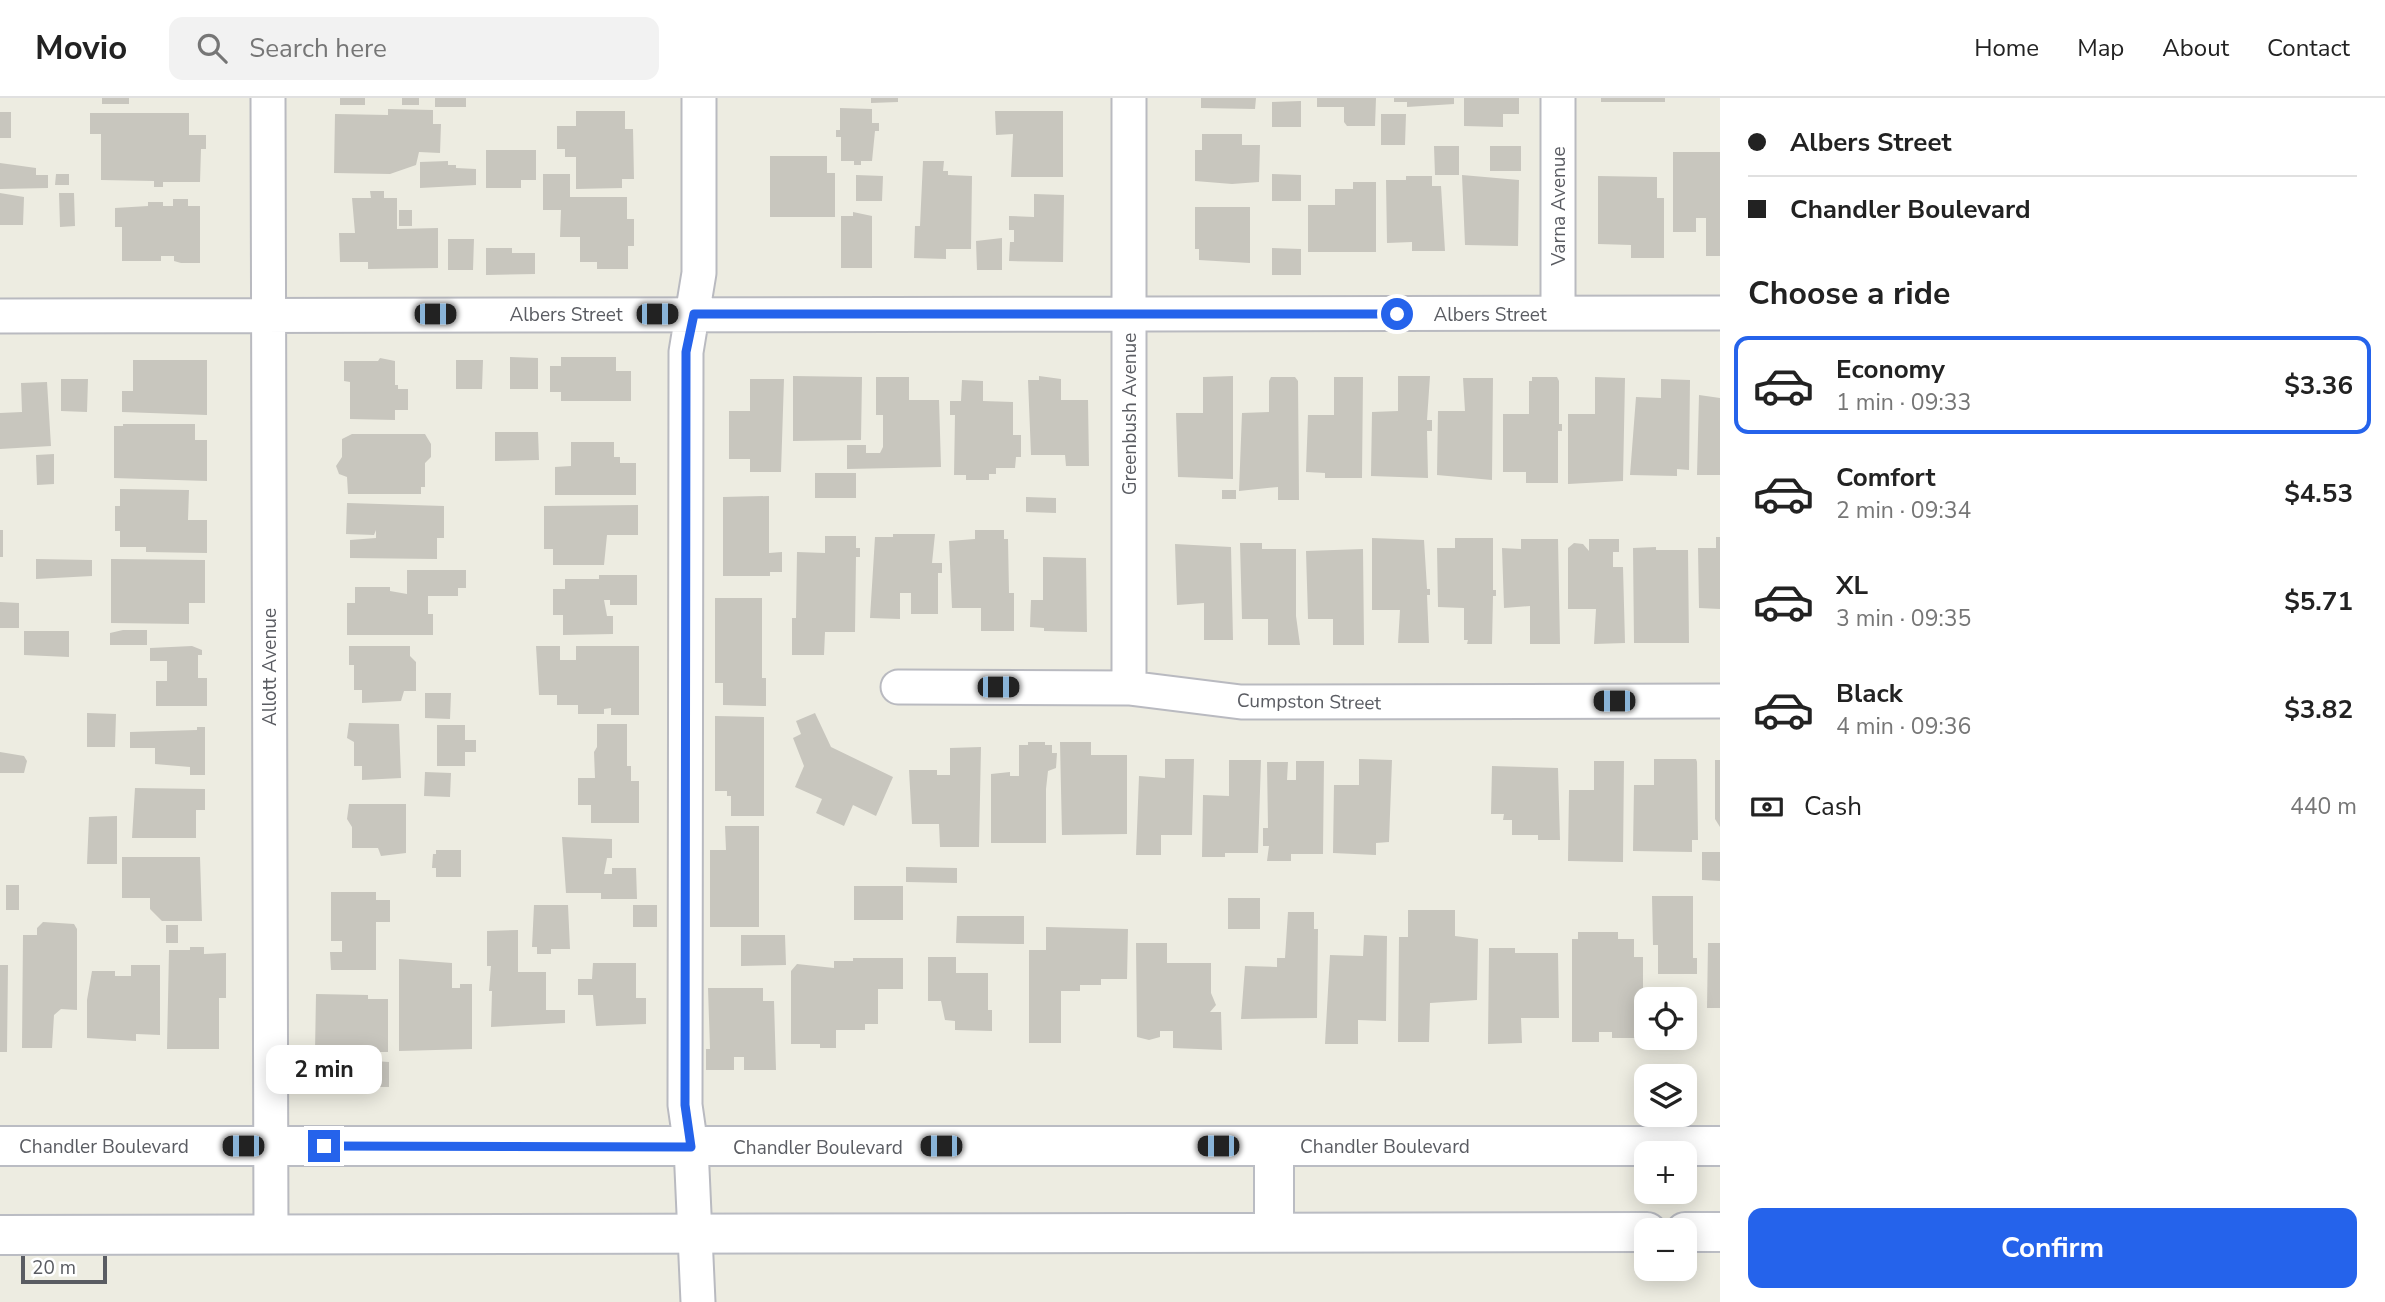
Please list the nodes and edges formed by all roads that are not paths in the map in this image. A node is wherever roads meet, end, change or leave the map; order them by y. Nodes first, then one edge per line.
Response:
1 (268, 98) edge
2 (699, 98) edge
3 (1129, 98) edge
4 (1558, 98) edge
5 (1558, 313) junction
6 (1720, 313) edge
7 (694, 314) junction
8 (268, 315) junction
9 (0, 316) edge
10 (1129, 316) junction
11 (898, 687) dead end
12 (1129, 688) junction
13 (1720, 701) edge
14 (0, 1146) edge
15 (270, 1146) junction
16 (1274, 1146) junction
17 (1720, 1146) edge
18 (691, 1147) junction
19 (1274, 1231) junction
20 (1634, 1232) edge
21 (1697, 1232) edge
22 (1720, 1232) edge
23 (696, 1234) junction
24 (0, 1235) edge
25 (271, 1235) junction
26 (698, 1302) edge

1 - 8 street, Allott Avenue
2 - 7 street
3 - 10 street, Greenbush Avenue
4 - 5 street, Varna Avenue
5 - 6 street, Albers Street
5 - 10 street, Albers Street
7 - 8 street, Albers Street
7 - 10 street, Albers Street
7 - 18 street
8 - 9 street, Albers Street
8 - 15 street, Allott Avenue
10 - 12 street, Greenbush Avenue
11 - 12 street, Cumpston Street
12 - 13 street, Cumpston Street
14 - 15 street, Chandler Boulevard
15 - 18 street, Chandler Boulevard
15 - 25 street, Allott Avenue
16 - 17 street, Chandler Boulevard
16 - 18 street, Chandler Boulevard
16 - 19 street
18 - 23 street
19 - 20 street
19 - 23 street
21 - 22 street
23 - 25 street
23 - 26 street
24 - 25 street

